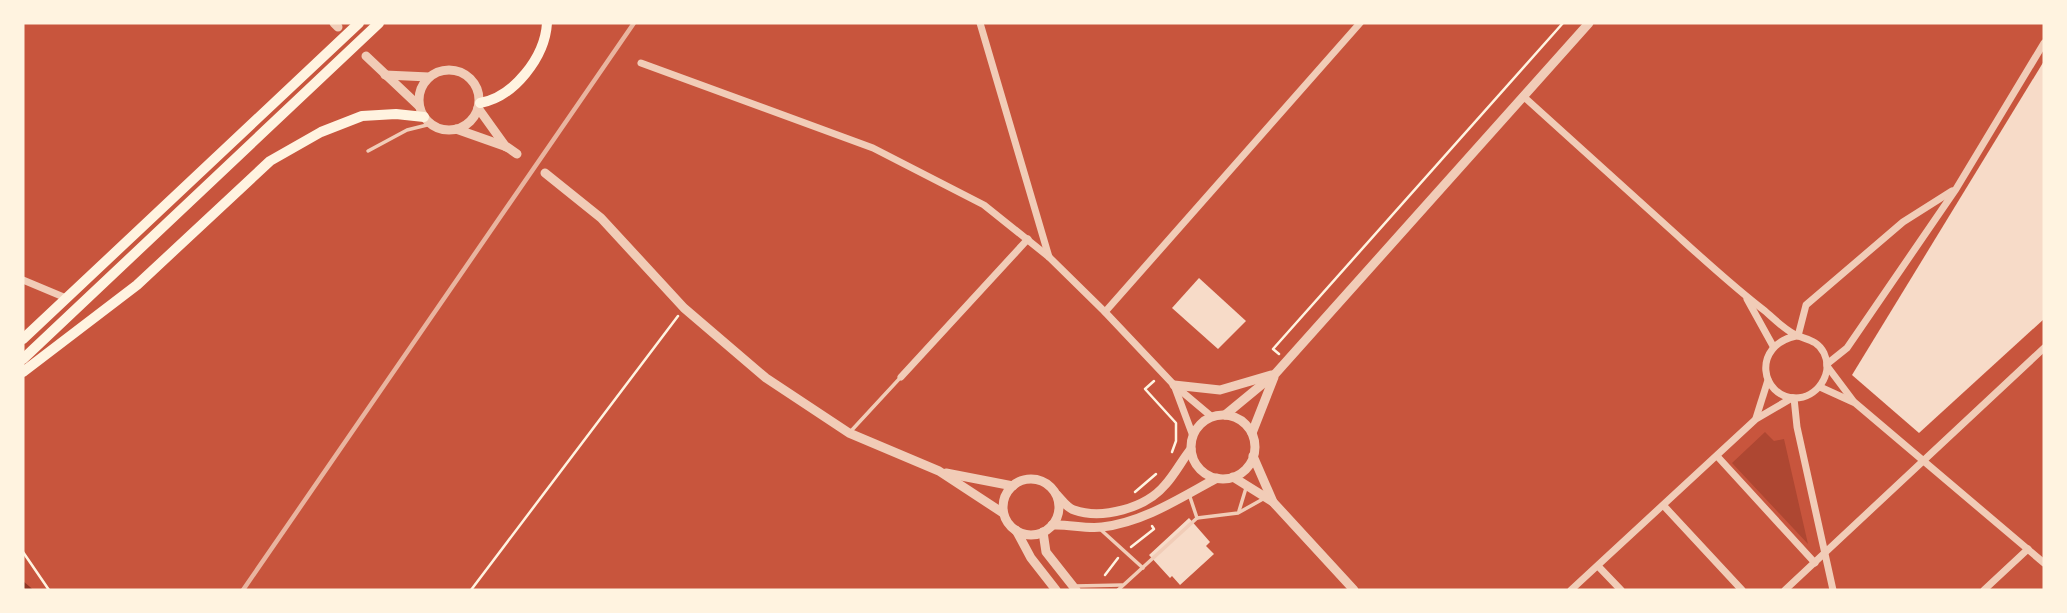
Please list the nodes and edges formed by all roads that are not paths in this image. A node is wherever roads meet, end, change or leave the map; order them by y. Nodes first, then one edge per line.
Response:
1 (359, 23) edge
2 (379, 23) edge
3 (547, 23) edge
4 (980, 23) edge
5 (1360, 23) edge
6 (1589, 23) edge
7 (2044, 43) edge
8 (366, 56) dead end
9 (641, 62) dead end
10 (385, 75) junction
11 (429, 76) junction
12 (1523, 96) junction
13 (419, 106) junction
14 (479, 106) junction
15 (427, 120) junction
16 (456, 129) junction
17 (507, 148) junction
18 (368, 151) dead end
19 (517, 154) dead end
20 (545, 173) dead end
21 (1956, 189) junction
22 (1028, 239) junction
23 (1049, 257) junction
24 (23, 280) edge
25 (1745, 296) junction
26 (66, 298) junction
27 (1105, 312) junction
28 (1797, 336) junction
29 (23, 339) edge
30 (1773, 346) junction
31 (2044, 348) edge
32 (23, 359) edge
33 (1827, 365) junction
34 (23, 372) edge
35 (1276, 373) junction
36 (901, 377) joint
37 (1768, 380) junction
38 (1174, 384) junction
39 (1820, 387) junction
40 (1793, 398) junction
41 (1854, 402) junction
42 (1225, 415) junction
43 (1212, 417) junction
44 (1756, 419) junction
45 (849, 433) junction
46 (1252, 433) junction
47 (1193, 436) junction
48 (1191, 449) junction
49 (1253, 456) junction
50 (1717, 456) junction
51 (1924, 461) junction
52 (939, 471) junction
53 (1233, 477) junction
54 (1217, 478) junction
55 (1013, 485) junction
56 (1247, 486) junction
57 (1189, 493) junction
58 (1056, 494) junction
59 (1269, 500) junction
60 (1664, 506) junction
61 (1003, 513) junction
62 (1238, 513) junction
63 (1198, 518) junction
64 (1052, 525) junction
65 (1098, 528) junction
66 (1016, 530) junction
67 (1043, 532) junction
68 (2028, 550) junction
69 (1825, 554) junction
70 (1815, 563) junction
71 (2044, 564) edge
72 (1598, 566) junction
73 (1143, 568) junction
74 (1122, 585) junction
75 (1075, 588) edge
76 (1056, 590) edge
77 (1118, 590) edge
78 (1354, 590) edge
79 (1571, 590) edge
80 (1621, 590) edge
81 (1742, 590) edge
82 (1785, 590) edge
83 (1833, 590) edge
84 (1984, 590) edge

1 - 26 main road
2 - 32 main road
3 - 14 main road
4 - 23 street
5 - 27 street
6 - 12 street
7 - 21 street
8 - 10 street
9 - 22 street
10 - 11 street
10 - 13 street
11 - 13 street
11 - 14 street
12 - 25 street
12 - 35 street
13 - 15 street
14 - 16 street
14 - 17 street
15 - 16 street
15 - 18 lane
15 - 34 main road
16 - 17 street
17 - 19 street
20 - 45 street
21 - 28 street
21 - 33 street
22 - 23 street
22 - 36 street
23 - 27 street
24 - 26 street
25 - 28 street
25 - 30 street
26 - 29 main road
27 - 38 street
28 - 30 street
28 - 33 street
30 - 37 street
31 - 51 street
33 - 39 street
33 - 41 street
35 - 38 street
35 - 42 street
35 - 46 street
36 - 45 lane
37 - 40 street
37 - 44 street
38 - 43 street
38 - 47 street
39 - 40 street
39 - 41 street
40 - 44 street
40 - 69 street
41 - 51 street
42 - 43 street
42 - 46 street
43 - 47 street
44 - 50 street
45 - 52 street
46 - 49 street
47 - 48 street
48 - 54 street
48 - 58 street
49 - 53 street
49 - 59 street
50 - 60 street
50 - 70 street
51 - 68 street
51 - 69 street
52 - 55 street
52 - 61 street
53 - 54 street
53 - 56 street
54 - 57 street
55 - 58 street
55 - 61 street
56 - 59 street
56 - 62 lane
57 - 63 lane
57 - 65 street
58 - 64 street
59 - 62 lane
59 - 78 street
60 - 72 street
60 - 81 street
61 - 66 street
62 - 63 lane
63 - 73 lane
64 - 65 street
64 - 67 street
65 - 73 lane
66 - 67 street
66 - 76 street
67 - 75 street
68 - 71 street
68 - 84 street
69 - 70 street
69 - 83 street
70 - 82 street
72 - 79 street
72 - 80 street
73 - 74 lane
74 - 75 lane
74 - 77 lane

